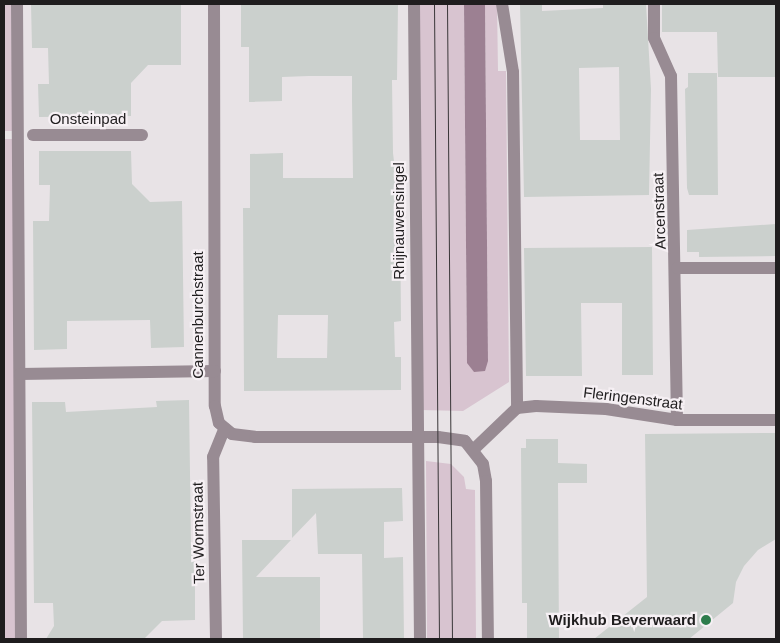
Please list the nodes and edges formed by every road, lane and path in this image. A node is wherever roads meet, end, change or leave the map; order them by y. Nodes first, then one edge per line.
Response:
1 (17, 4) edge
2 (214, 4) edge
3 (414, 4) edge
4 (502, 4) edge
5 (654, 4) edge
6 (142, 134) dead end
7 (33, 135) dead end
8 (676, 268) junction
9 (776, 268) edge
10 (215, 371) junction
11 (20, 374) junction
12 (517, 408) junction
13 (677, 420) junction
14 (776, 420) edge
15 (225, 428) junction
16 (417, 437) junction
17 (473, 450) junction
18 (21, 639) edge
19 (216, 639) edge
20 (420, 639) edge
21 (488, 639) edge

1 - 11 street
2 - 10 street, Cannenburchstraat
3 - 16 street, Rhijnauwensingel
4 - 12 street
5 - 8 street, Arcenstraat
6 - 7 street, Onsteinpad
8 - 9 street
8 - 13 street, Arcenstraat
10 - 11 street
10 - 15 street, Cannenburchstraat
11 - 18 street
12 - 13 street, Fleringenstraat
12 - 17 street
13 - 14 street, Fleringenstraat
15 - 16 street
15 - 19 street, Ter Wormstraat
16 - 17 street
16 - 20 street, Rhijnauwensingel
17 - 21 street

